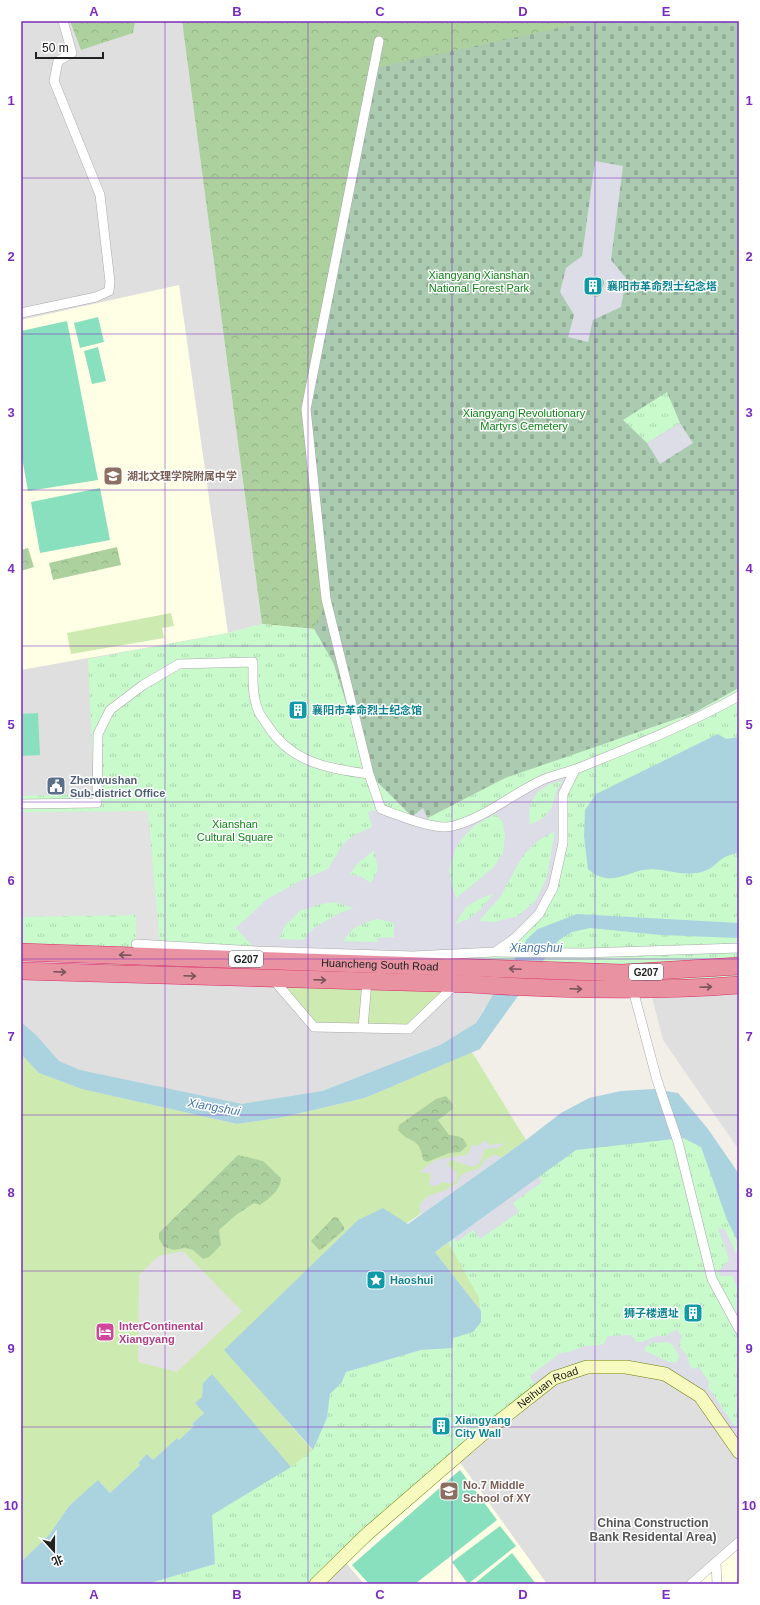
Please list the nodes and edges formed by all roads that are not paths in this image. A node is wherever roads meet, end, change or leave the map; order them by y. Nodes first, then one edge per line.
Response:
1 (63, 21) edge
2 (379, 41) dead end
3 (21, 313) edge
4 (739, 696) edge
5 (575, 770) junction
6 (369, 774) junction
7 (21, 804) edge
8 (136, 944) dead end
9 (739, 948) edge
10 (21, 952) edge
11 (495, 952) junction
12 (739, 966) edge
13 (21, 971) edge
14 (273, 978) junction
15 (466, 978) junction
16 (368, 981) junction
17 (739, 985) edge
18 (633, 990) junction
19 (363, 1028) junction
20 (739, 1329) edge
21 (739, 1452) edge
22 (739, 1542) edge
23 (716, 1562) junction
24 (316, 1584) edge
25 (691, 1584) edge
26 (717, 1584) edge

1 - 3 street
2 - 6 street
4 - 5 street
5 - 6 street
5 - 11 street
6 - 7 street
8 - 11 street
9 - 11 street
15 -> 10 highway, Huancheng South Road / G207
12 -> 15 highway, Huancheng South Road / G207
13 -> 14 highway, Huancheng South Road
14 -> 16 highway, Huancheng South Road
14 - 19 street
15 - 16 highway, Huancheng South Road
15 -> 18 highway, Huancheng South Road
15 - 19 street
16 - 19 street
18 -> 17 highway, Huancheng South Road
18 - 20 street
21 - 24 street, Neihuan Road
22 - 23 street
23 - 25 street
23 - 26 street

